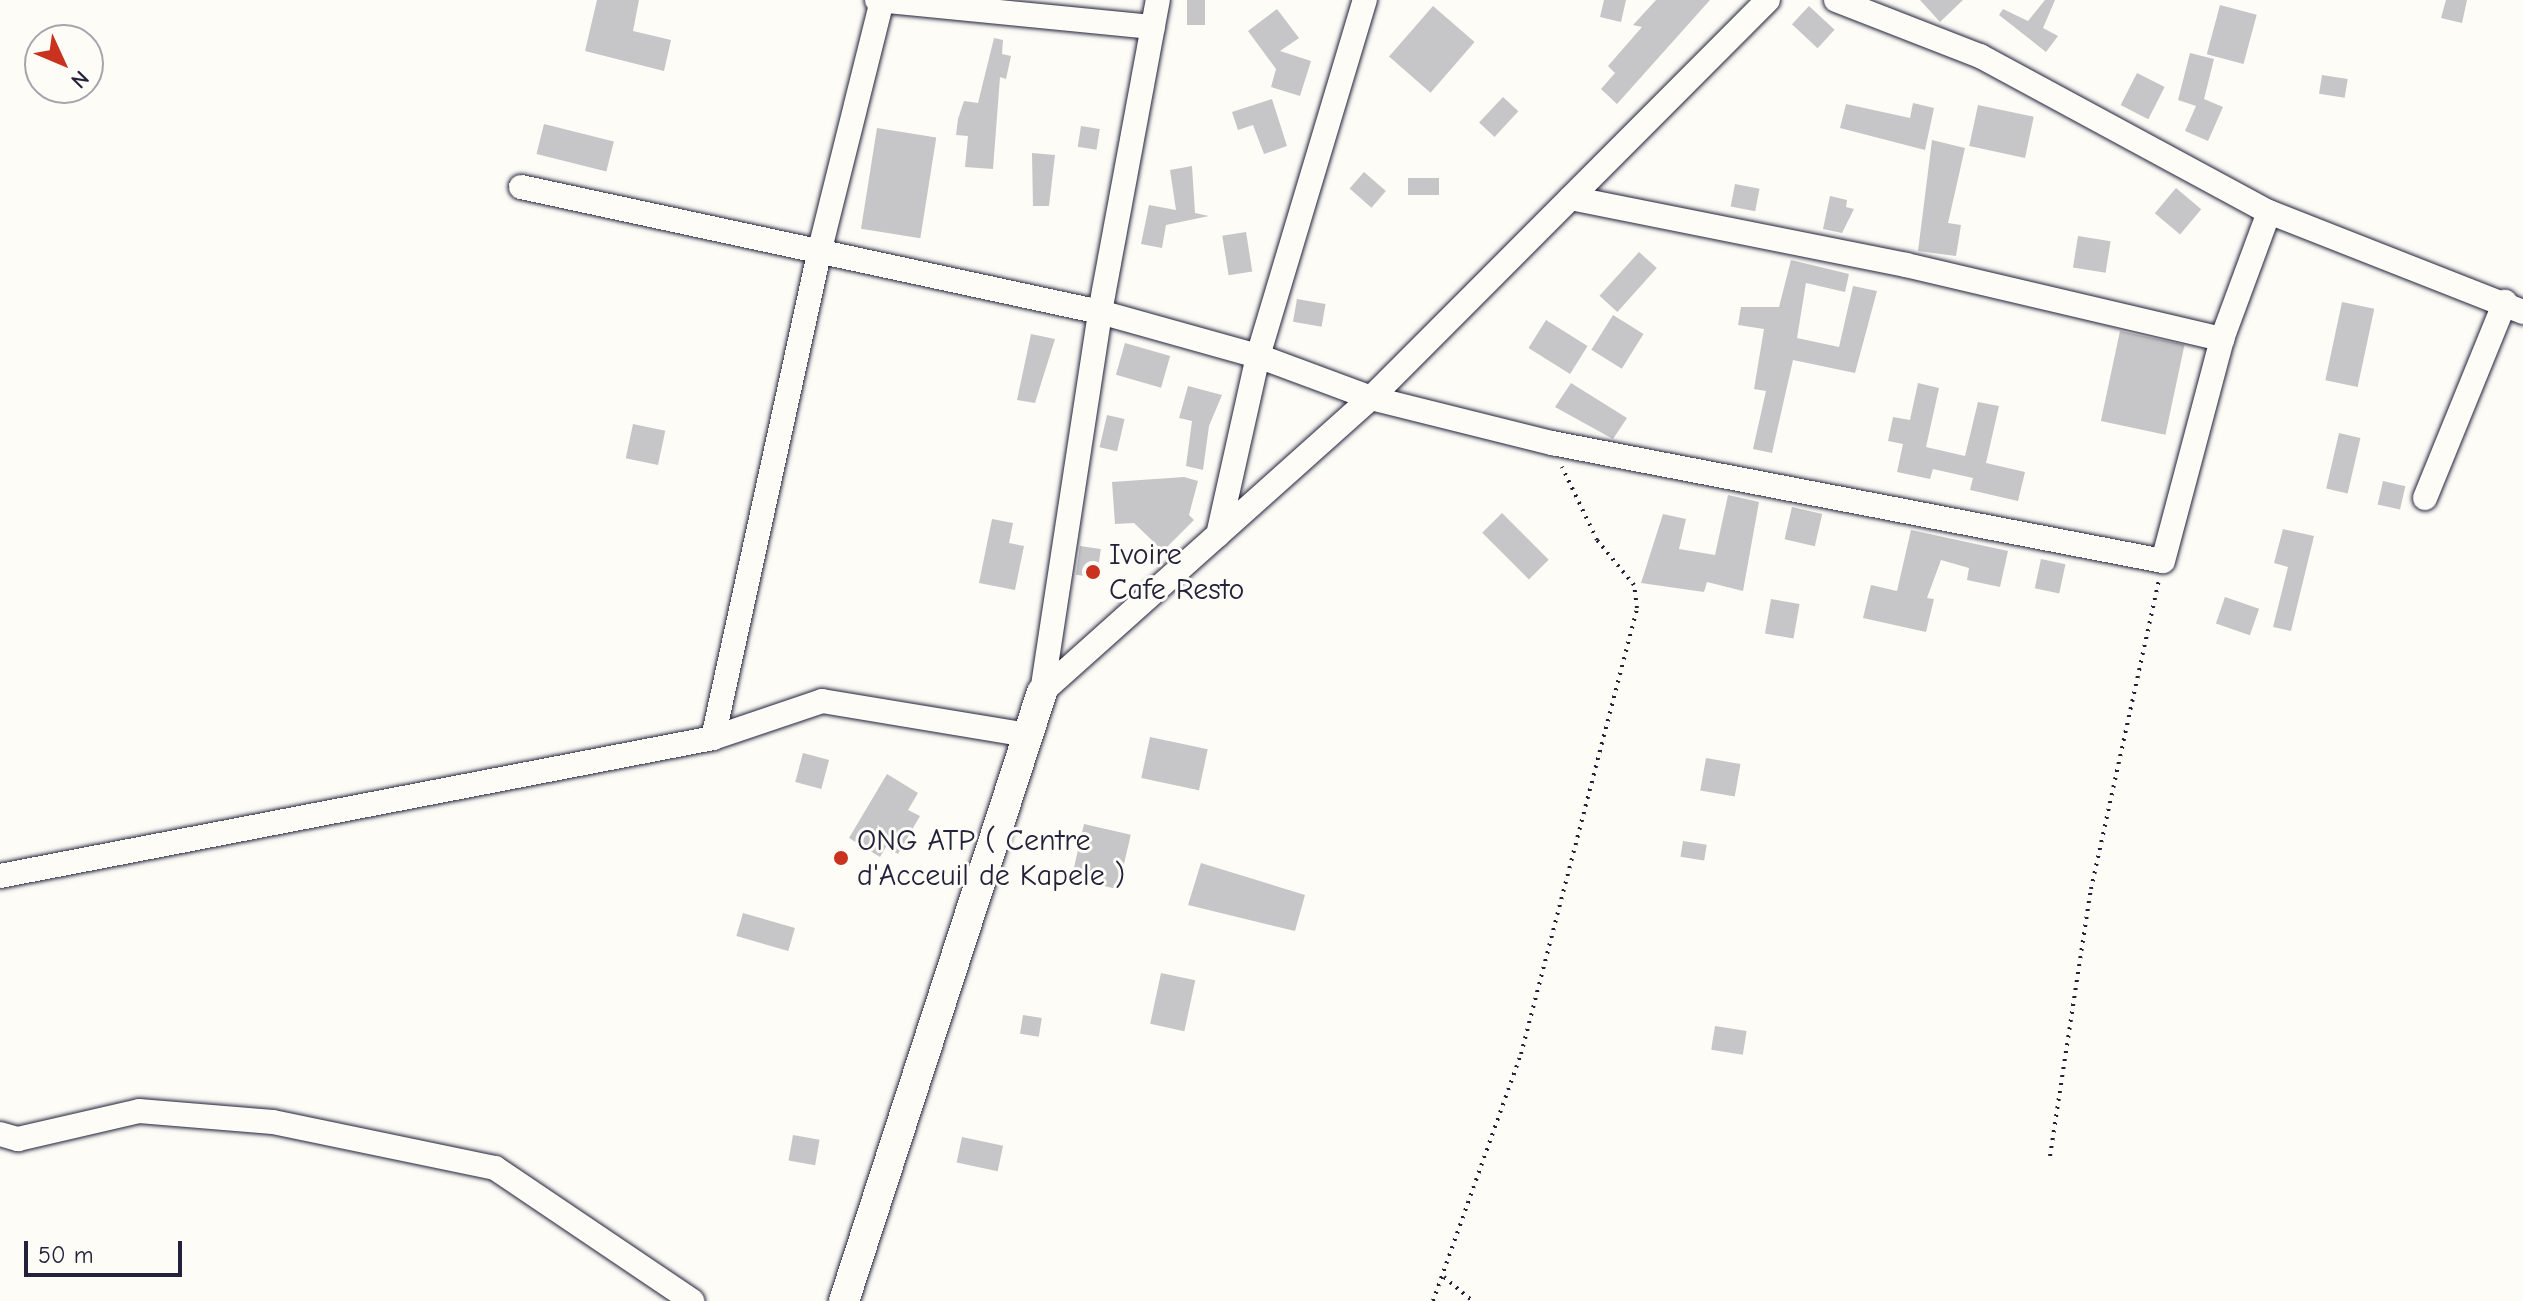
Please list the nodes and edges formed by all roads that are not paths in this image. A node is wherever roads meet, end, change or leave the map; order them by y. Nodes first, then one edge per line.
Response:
1 (880, 0) edge
2 (1158, 0) edge
3 (1365, 0) edge
4 (1768, 0) edge
5 (1836, 0) edge
6 (1153, 27) junction
7 (521, 187) dead end
8 (1571, 198) junction
9 (2269, 212) junction
10 (820, 249) junction
11 (2514, 307) edge
12 (1100, 312) junction
13 (2222, 339) junction
14 (1258, 356) junction
15 (1371, 398) junction
16 (2425, 498) dead end
17 (1218, 535) junction
18 (1042, 692) junction
19 (1028, 735) junction
20 (713, 738) junction
21 (0, 876) edge
22 (0, 1134) edge
23 (692, 1301) edge
24 (844, 1301) edge

1 - 6 street
1 - 10 street
2 - 6 street
3 - 14 street
4 - 8 street
5 - 9 street
6 - 12 street
7 - 10 street
8 - 13 street
8 - 15 street
9 - 11 street
9 - 13 street
10 - 12 street
10 - 20 street
11 - 16 street
12 - 14 street
12 - 18 street
13 - 15 street
14 - 15 street
14 - 17 street
15 - 17 street
17 - 18 street
18 - 19 street
19 - 20 street
19 - 24 street
20 - 21 street
22 - 23 street

